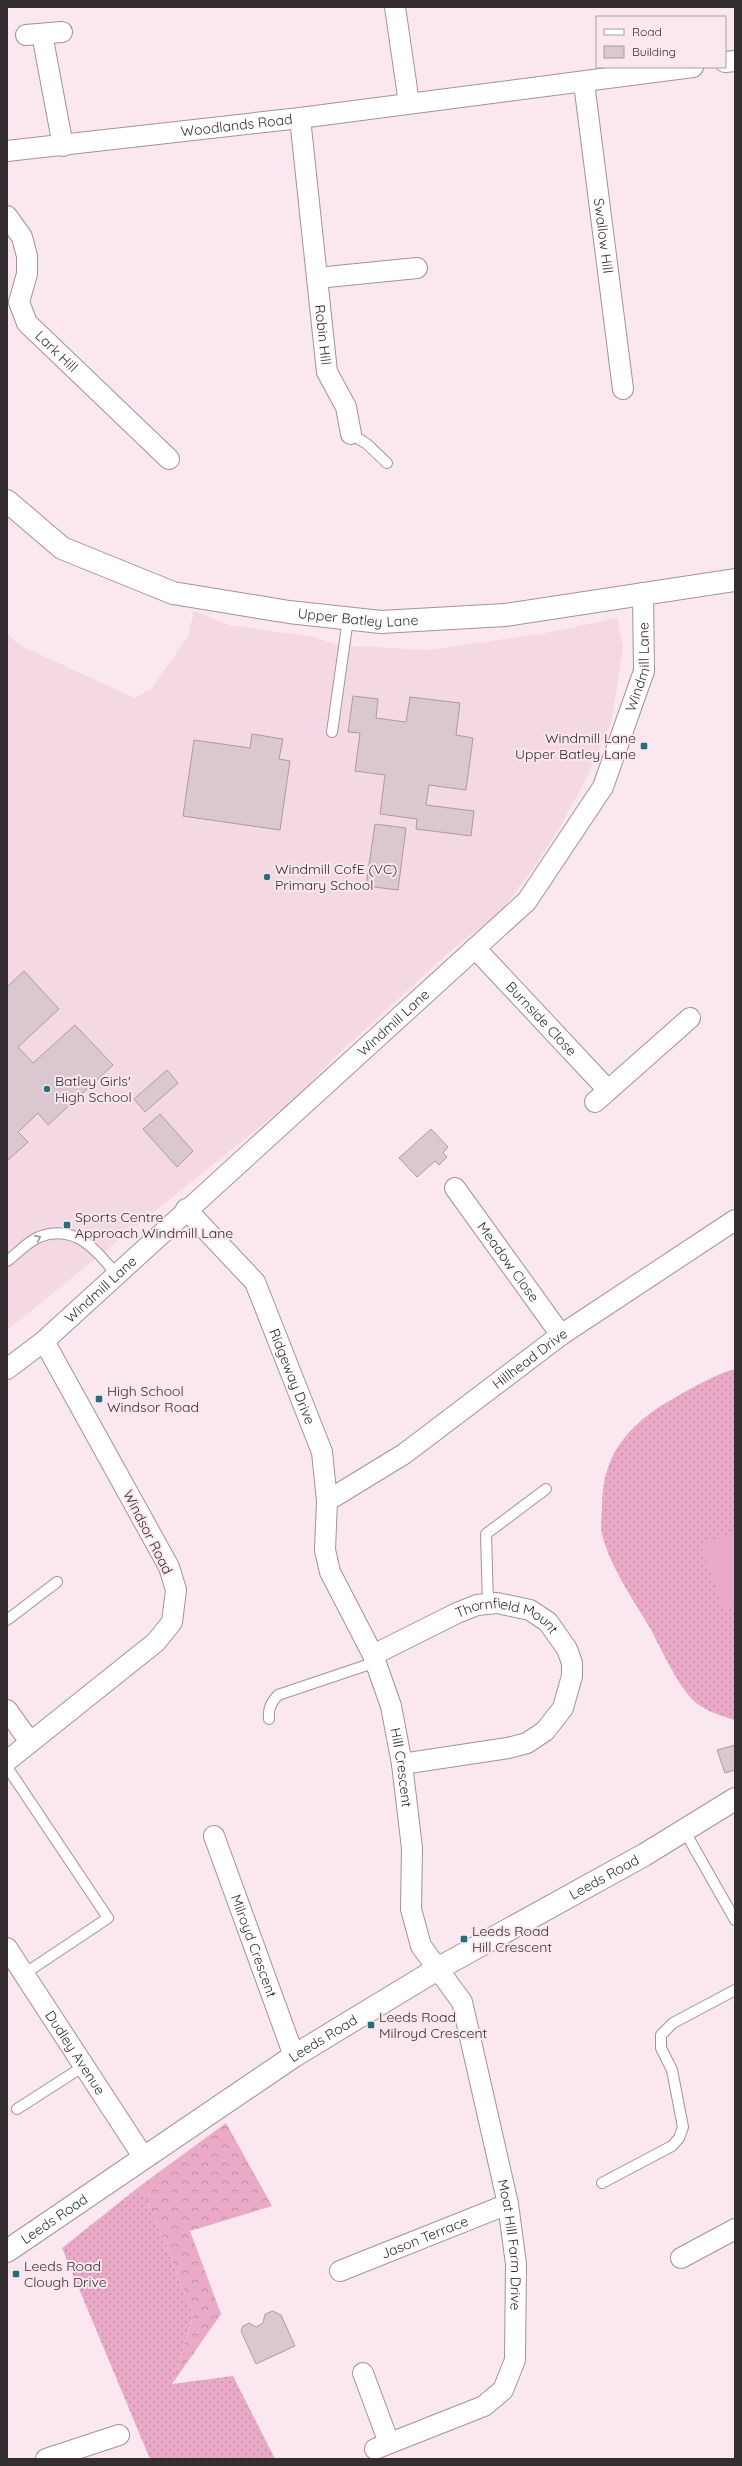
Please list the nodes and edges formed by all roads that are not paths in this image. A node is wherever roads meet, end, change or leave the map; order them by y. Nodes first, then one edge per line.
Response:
1 (395, 7) edge
2 (62, 32) dead end
3 (686, 68) edge
4 (584, 83) junction
5 (409, 102) junction
6 (300, 118) junction
7 (63, 146) junction
8 (7, 151) edge
9 (7, 216) edge
10 (416, 268) dead end
11 (317, 278) junction
12 (13, 306) edge
13 (622, 389) dead end
14 (351, 434) joint
15 (169, 459) dead end
16 (387, 463) dead end
17 (7, 501) edge
18 (735, 580) edge
19 (643, 593) junction
20 (348, 619) junction
21 (332, 732) dead end
22 (475, 948) junction
23 (690, 1018) dead end
24 (455, 1188) dead end
25 (186, 1209) junction
26 (735, 1220) edge
27 (7, 1261) edge
28 (116, 1274) junction
29 (561, 1335) junction
30 (44, 1341) junction
31 (7, 1369) edge
32 (546, 1489) dead end
33 (327, 1501) junction
34 (330, 1572) joint
35 (57, 1582) dead end
36 (488, 1604) junction
37 (7, 1620) edge
38 (375, 1659) junction
39 (7, 1710) edge
40 (269, 1719) dead end
41 (30, 1742) junction
42 (7, 1761) edge
43 (402, 1764) junction
44 (7, 1768) edge
45 (735, 1799) edge
46 (684, 1830) junction
47 (214, 1836) dead end
48 (735, 1920) edge
49 (7, 1948) edge
50 (439, 1968) junction
51 (24, 1974) junction
52 (735, 1990) edge
53 (294, 2056) junction
54 (84, 2066) junction
55 (17, 2109) dead end
56 (144, 2158) junction
57 (602, 2183) dead end
58 (508, 2204) junction
59 (735, 2229) edge
60 (7, 2251) edge
61 (682, 2258) dead end
62 (340, 2271) dead end
63 (363, 2373) dead end
64 (119, 2435) dead end
65 (46, 2459) edge

1 - 5 street
2 - 7 street
3 - 4 street, Woodlands Road
4 - 5 street, Woodlands Road
4 - 13 street, Swallow Hill
5 - 6 street, Woodlands Road
6 - 7 street, Woodlands Road
6 - 11 street, Robin Hill
7 - 8 street, Woodlands Road
9 - 12 street, Lark Hill
10 - 11 street
11 - 14 street, Robin Hill
12 - 15 street, Lark Hill
14 - 16 lane
17 - 20 main road, Upper Batley Lane
18 - 19 main road, Upper Batley Lane
19 - 20 main road, Upper Batley Lane
19 - 22 street, Windmill Lane
20 - 21 lane
22 - 23 street, Burnside Close
22 - 25 street, Windmill Lane
24 - 29 street, Meadow Close
25 - 28 street, Windmill Lane
25 - 33 street, Ridgeway Drive
26 - 29 street, Hillhead Drive
27 -> 28 lane
28 - 30 street, Windmill Lane
29 - 33 street, Hillhead Drive
30 - 31 street, Windmill Lane
30 - 41 street, Windsor Road
32 - 36 lane
33 - 34 street, Ridgeway Drive
34 - 38 street, Hill Crescent
35 - 37 lane
36 - 38 street, Thornfield Mount
36 - 43 street, Thornfield Mount
38 - 40 lane
38 - 43 street, Hill Crescent
39 - 41 street
41 - 42 street, Windsor Road
43 - 50 street, Hill Crescent
44 - 51 lane
45 - 46 main road, Leeds Road
46 - 48 lane
46 - 50 main road, Leeds Road
47 - 53 street, Milroyd Crescent
49 - 51 street, Dudley Avenue
50 - 53 main road, Leeds Road
50 - 58 street, Moat Hill Farm Drive
51 - 54 street, Dudley Avenue
52 - 57 lane
53 - 56 main road, Leeds Road
54 - 55 lane
54 - 56 street, Dudley Avenue
56 - 60 main road, Leeds Road
58 - 62 street, Jason Terrace
58 - 63 street, Moat Hill Farm Drive
59 - 61 street
64 - 65 street

